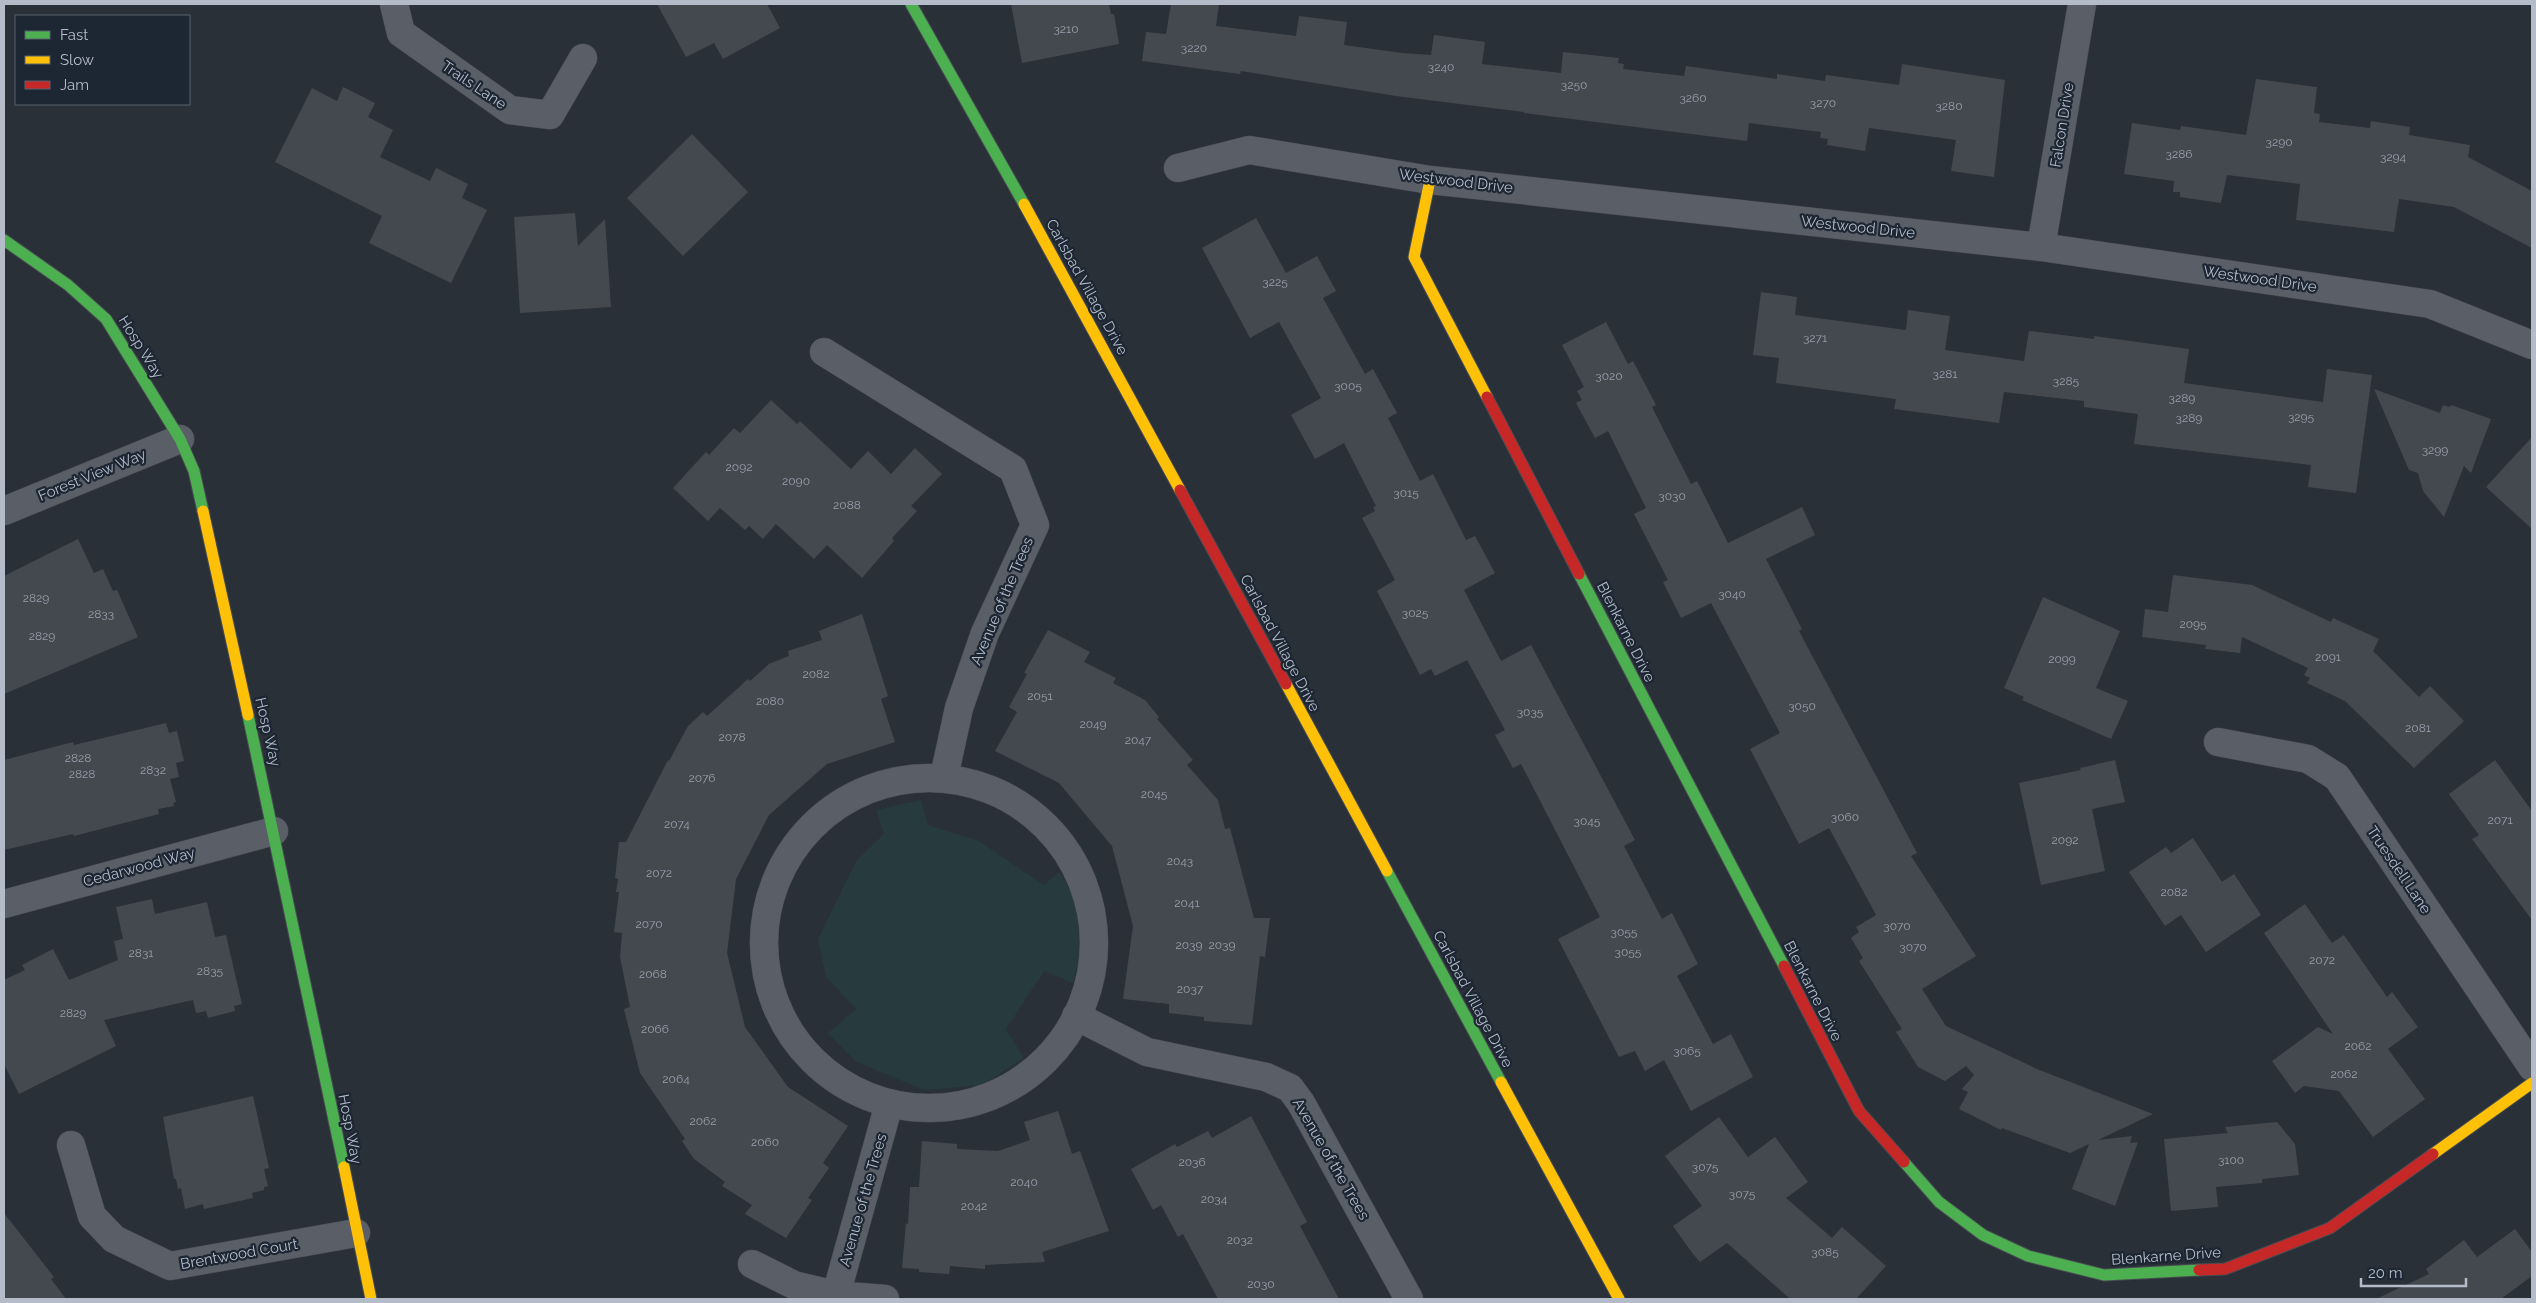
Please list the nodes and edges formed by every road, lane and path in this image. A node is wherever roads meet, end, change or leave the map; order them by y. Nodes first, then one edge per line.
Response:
1 (394, 4) edge
2 (911, 4) edge
3 (2082, 4) edge
4 (583, 58) dead end
5 (1178, 168) dead end
6 (1430, 180) junction
7 (4, 240) edge
8 (2041, 247) junction
9 (2532, 344) edge
10 (824, 352) dead end
11 (180, 439) junction
12 (4, 511) edge
13 (2218, 742) dead end
14 (944, 777) junction
15 (274, 831) junction
16 (4, 904) edge
17 (1076, 1016) junction
18 (2532, 1067) edge
19 (2532, 1083) edge
20 (889, 1104) junction
21 (71, 1145) dead end
22 (356, 1233) junction
23 (752, 1264) dead end
24 (836, 1295) junction
25 (371, 1299) edge
26 (886, 1299) edge
27 (1409, 1299) edge
28 (1619, 1299) edge

1 - 4 street, Trails Lane
2 - 28 street, Carlsbad Village Drive
3 - 8 street, Falcon Drive
5 - 6 street, Westwood Drive
6 - 8 street, Westwood Drive
6 - 19 street, Blenkarne Drive
7 - 11 street, Hosp Way
8 - 9 street, Westwood Drive
10 - 14 street, Avenue of the Trees
11 - 12 street, Forest View Way
11 - 15 street, Hosp Way
13 - 18 street, Truesdell Lane
14 - 17 street
14 - 20 street
15 - 16 street, Cedarwood Way
15 - 22 street, Hosp Way
17 - 20 street
17 - 27 street, Avenue of the Trees
20 - 24 street, Avenue of the Trees
21 - 22 street, Brentwood Court
22 - 25 street, Hosp Way
23 - 24 street
24 - 26 street

